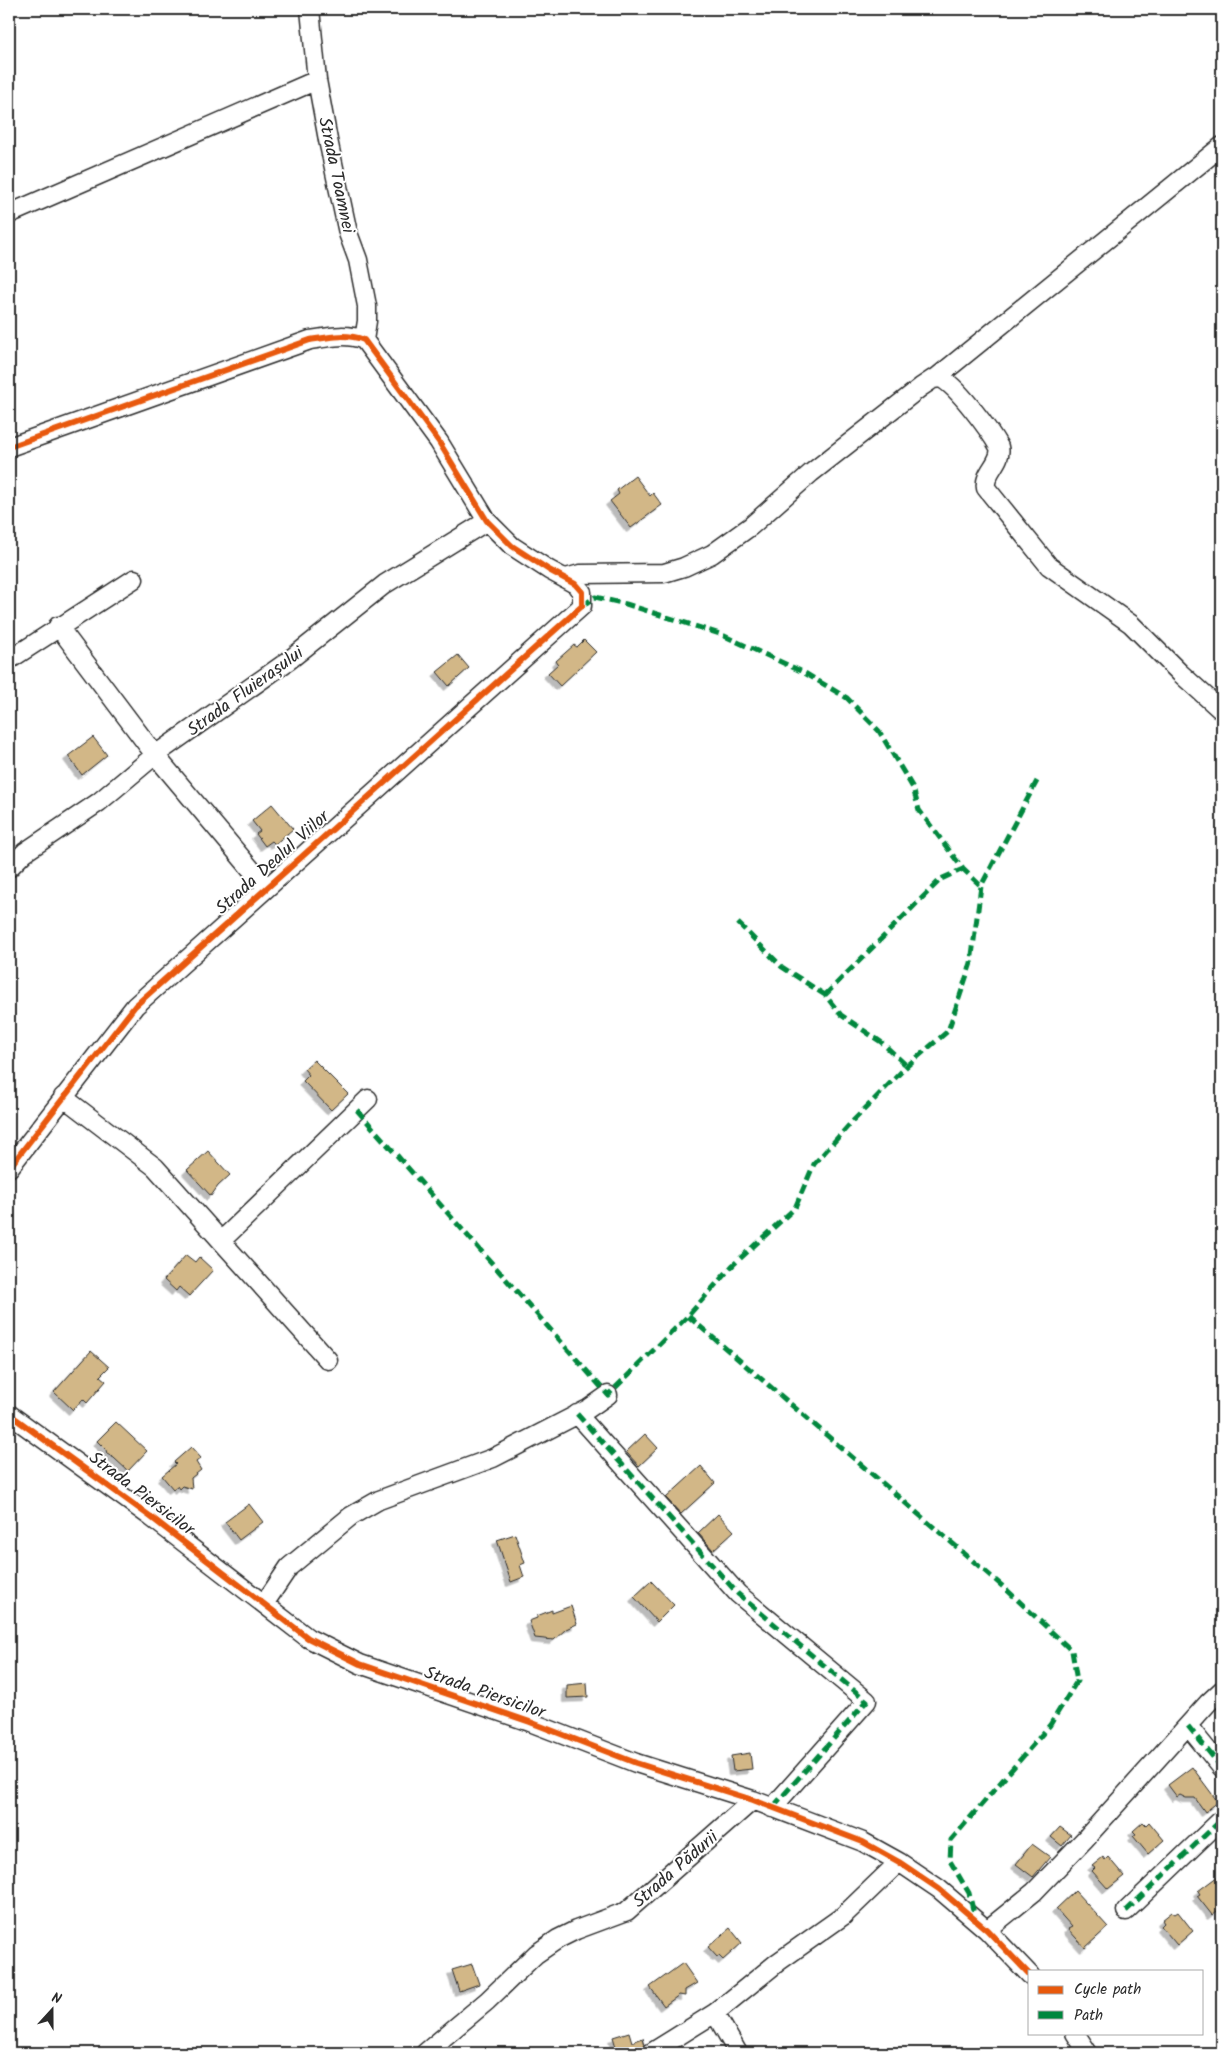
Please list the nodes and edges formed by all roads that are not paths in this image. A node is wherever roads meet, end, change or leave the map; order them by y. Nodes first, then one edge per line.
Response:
1 (310, 9) edge
2 (317, 80) junction
3 (1222, 146) edge
4 (9, 214) edge
5 (364, 340) junction
6 (936, 378) junction
7 (9, 446) edge
8 (487, 521) junction
9 (566, 578) junction
10 (134, 579) dead end
11 (58, 626) junction
12 (9, 660) edge
13 (1222, 711) edge
14 (155, 755) junction
15 (9, 868) edge
16 (266, 887) junction
17 (63, 1097) junction
18 (368, 1099) dead end
19 (9, 1168) edge
20 (221, 1241) junction
21 (328, 1360) dead end
22 (608, 1395) dead end
23 (9, 1414) edge
24 (577, 1414) junction
25 (264, 1604) junction
26 (1222, 1690) edge
27 (1188, 1726) junction
28 (1222, 1768) edge
29 (753, 1800) junction
30 (772, 1808) junction
31 (1222, 1819) edge
32 (899, 1862) junction
33 (1126, 1912) dead end
34 (987, 1930) junction
35 (1028, 1973) edge
36 (715, 2013) junction
37 (1076, 2034) edge
38 (425, 2053) edge
39 (651, 2053) edge
40 (738, 2053) edge
41 (1088, 2053) edge

1 - 2 street, Strada Toamnei
2 - 4 street
2 - 5 street, Strada Toamnei
3 - 6 street
5 - 7 street
5 - 8 street
6 - 9 street
6 - 13 street
8 - 9 street
8 - 14 street, Strada Fluierașului
9 - 16 street, Strada Dealul Viilor
10 - 11 street
11 - 12 street
11 - 14 street
14 - 15 street, Strada Fluierașului
14 - 16 street
16 - 17 street, Strada Dealul Viilor
17 - 19 street, Strada Dealul Viilor
17 - 20 street
18 - 20 street
20 - 21 street
22 - 24 street
23 - 25 street, Strada Piersicilor
24 - 25 street
24 - 30 street
25 - 29 street, Strada Piersicilor
26 - 27 street
27 - 28 street
27 - 34 street
29 - 30 street, Strada Piersicilor
29 - 38 street, Strada Pădurii
30 - 32 street, Strada Piersicilor
31 - 33 street
32 - 34 street, Strada Piersicilor
32 - 36 street
34 - 35 street, Strada Piersicilor
36 - 39 street
36 - 40 street
37 - 41 street

